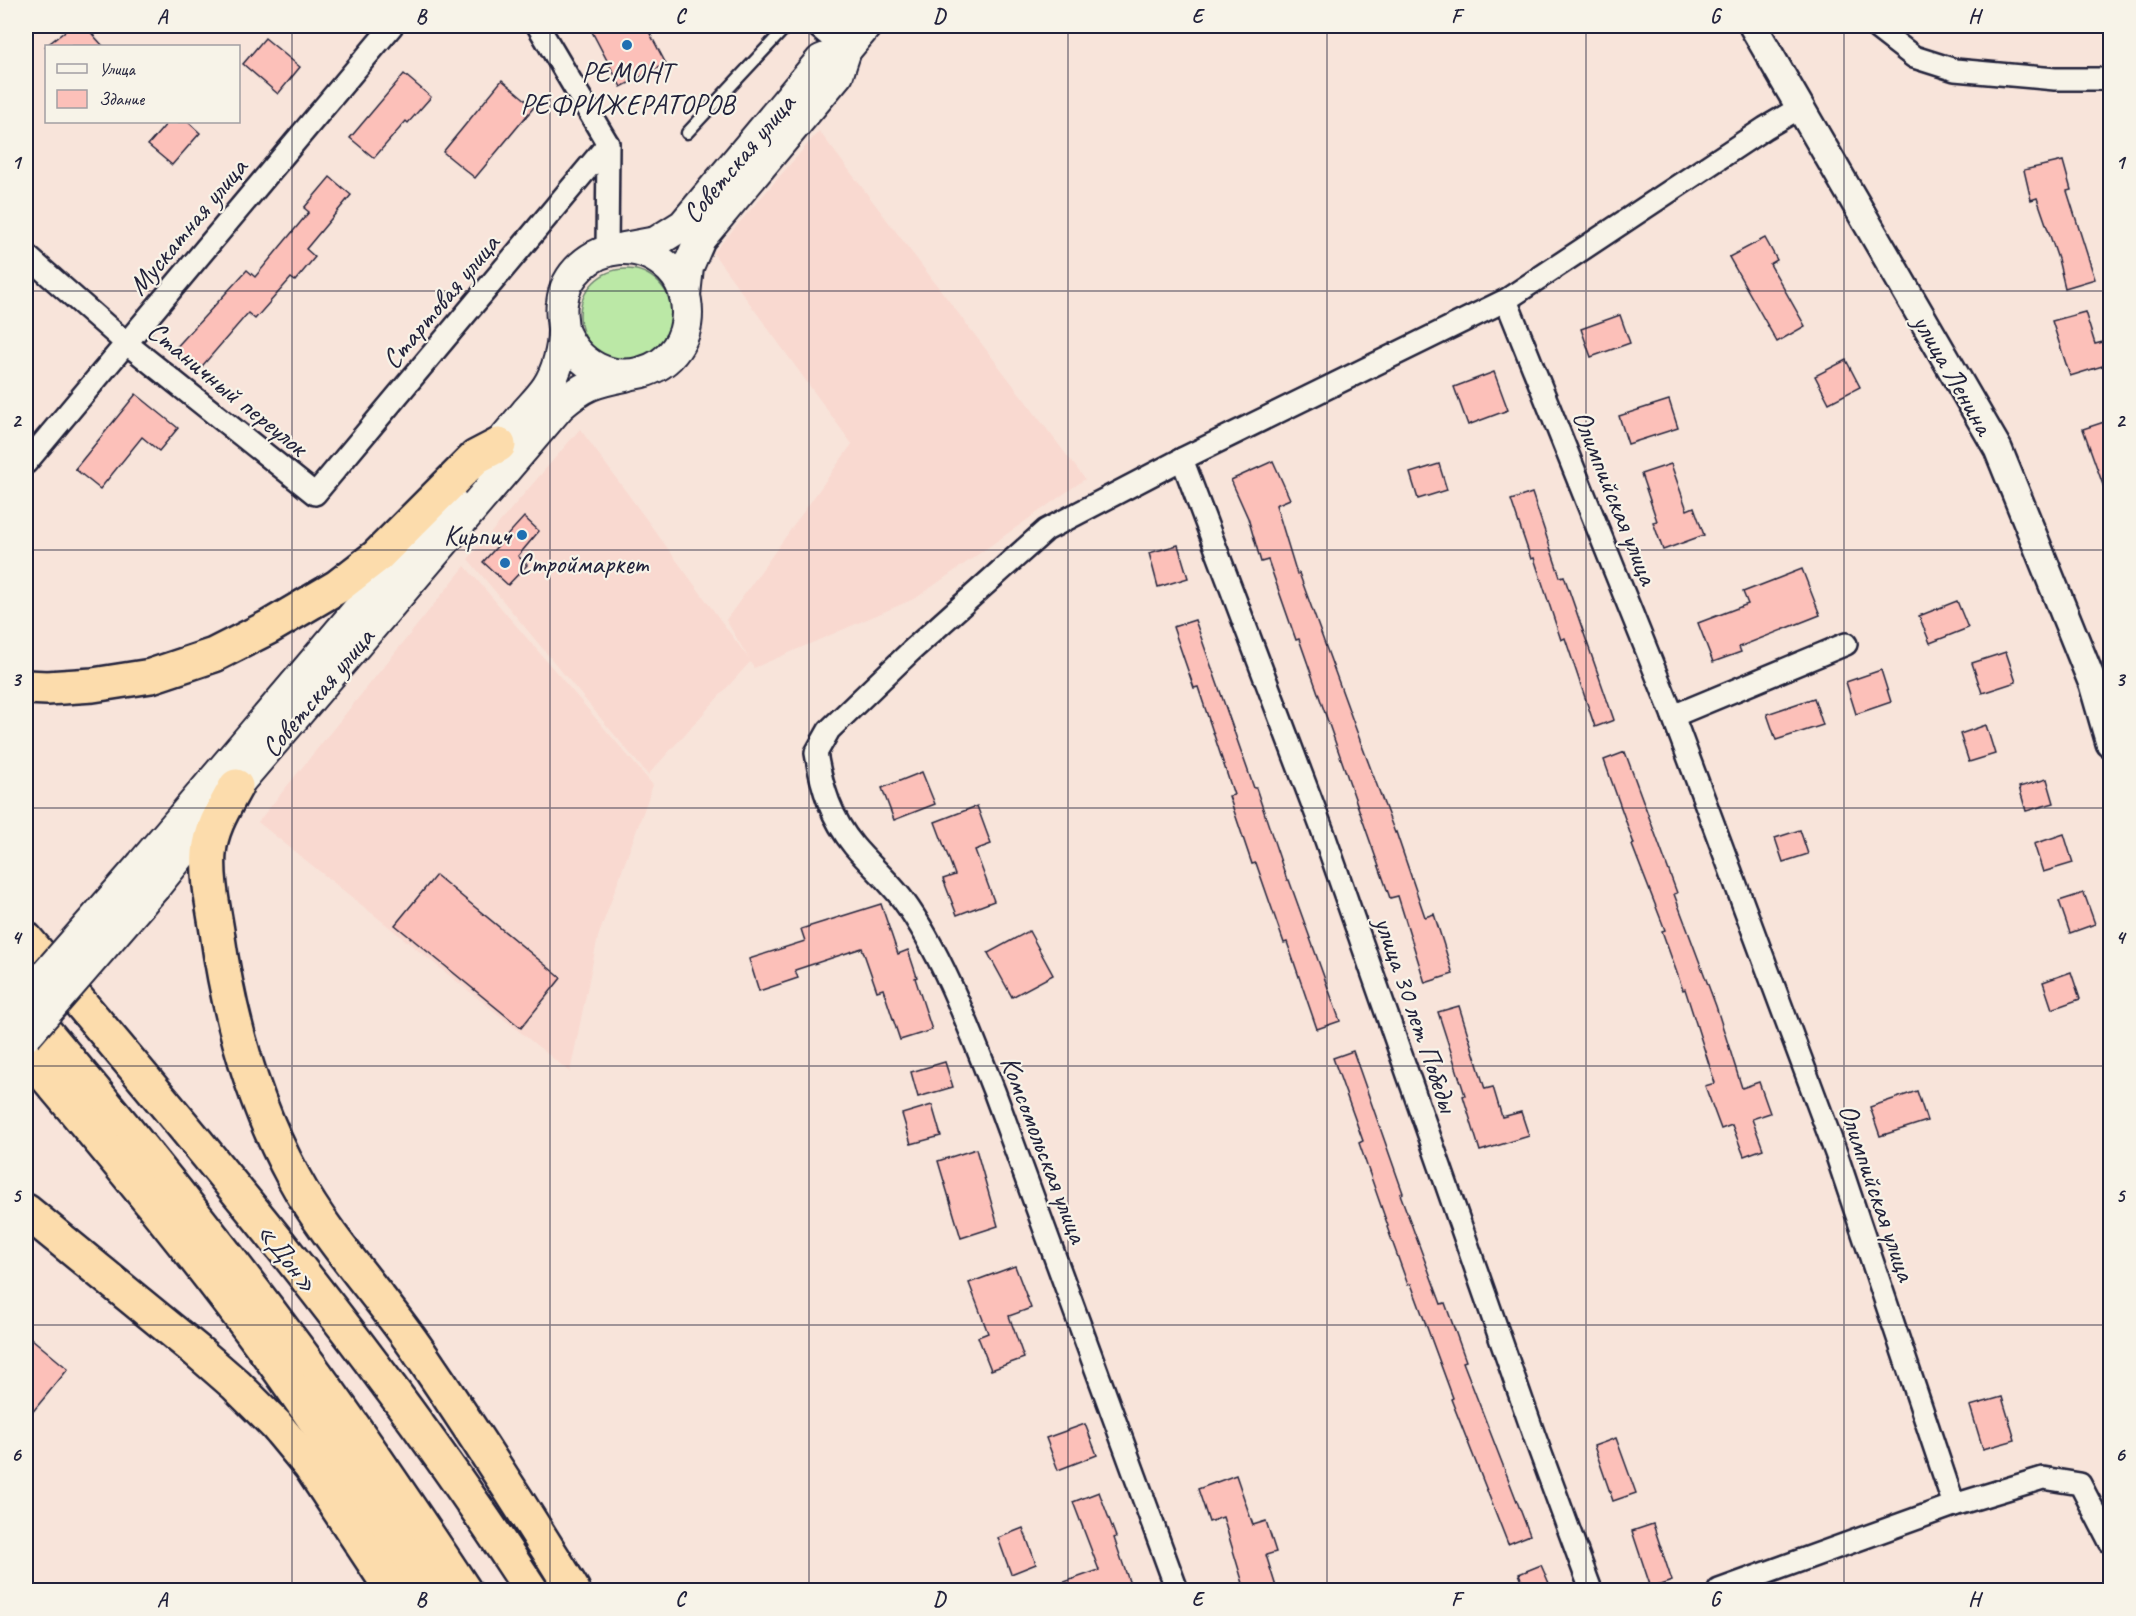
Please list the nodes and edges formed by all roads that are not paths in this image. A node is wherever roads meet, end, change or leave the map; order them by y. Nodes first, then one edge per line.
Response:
1 (392, 26) edge
2 (538, 26) edge
3 (787, 26) edge
4 (817, 26) edge
5 (866, 26) edge
6 (1753, 26) edge
7 (1874, 26) edge
8 (846, 50) junction
9 (2110, 79) edge
10 (1801, 107) junction
11 (687, 133) dead end
12 (608, 144) junction
13 (614, 250) junction
14 (26, 255) edge
15 (685, 295) junction
16 (1506, 300) junction
17 (563, 330) junction
18 (126, 343) junction
19 (628, 375) junction
20 (499, 445) junction
21 (1182, 459) junction
22 (26, 463) edge
23 (315, 494) joint
24 (1846, 644) dead end
25 (26, 687) edge
26 (1673, 716) junction
27 (2110, 743) edge
28 (236, 786) junction
29 (148, 875) junction
30 (26, 939) edge
31 (26, 998) edge
32 (26, 1009) edge
33 (26, 1036) edge
34 (26, 1053) edge
35 (26, 1211) edge
36 (1954, 1505) junction
37 (2110, 1542) edge
38 (392, 1590) edge
39 (429, 1590) edge
40 (464, 1590) edge
41 (531, 1590) edge
42 (573, 1590) edge
43 (1177, 1590) edge
44 (1591, 1590) edge
45 (1719, 1590) edge

1 - 18 street, Мускатная улица
2 - 12 street
3 - 11 lane
4 - 8 street
5 - 8 main road, Советская улица
6 - 10 street, улица Ленина
7 - 9 street
8 - 13 main road, Советская улица
8 - 15 main road, Советская улица
10 - 16 street
10 - 27 street, улица Ленина
12 - 13 street
12 - 23 street, Стартовая улица
13 - 15 main road
13 - 17 main road
14 - 18 street, Станичный переулок
15 - 19 main road
16 - 21 street
16 - 26 street, Олимпийская улица
17 - 19 main road
17 - 20 main road, Советская улица
18 - 22 street, Мускатная улица
18 - 23 street, Станичный переулок
19 - 28 main road, Советская улица
20 - 25 highway
20 - 29 main road, Советская улица
21 - 43 street, Комсомольская улица
21 - 44 street, улица 30 лет Победы
24 - 26 street
26 - 36 street, Олимпийская улица
28 - 29 main road, Советская улица
28 - 42 highway
29 - 31 main road, Советская улица, bridge
29 - 33 main road, Советская улица, bridge
30 - 41 highway, «Дон»
32 - 40 highway, «Дон»
34 - 39 highway
35 - 38 highway
36 - 37 street
36 - 45 street

